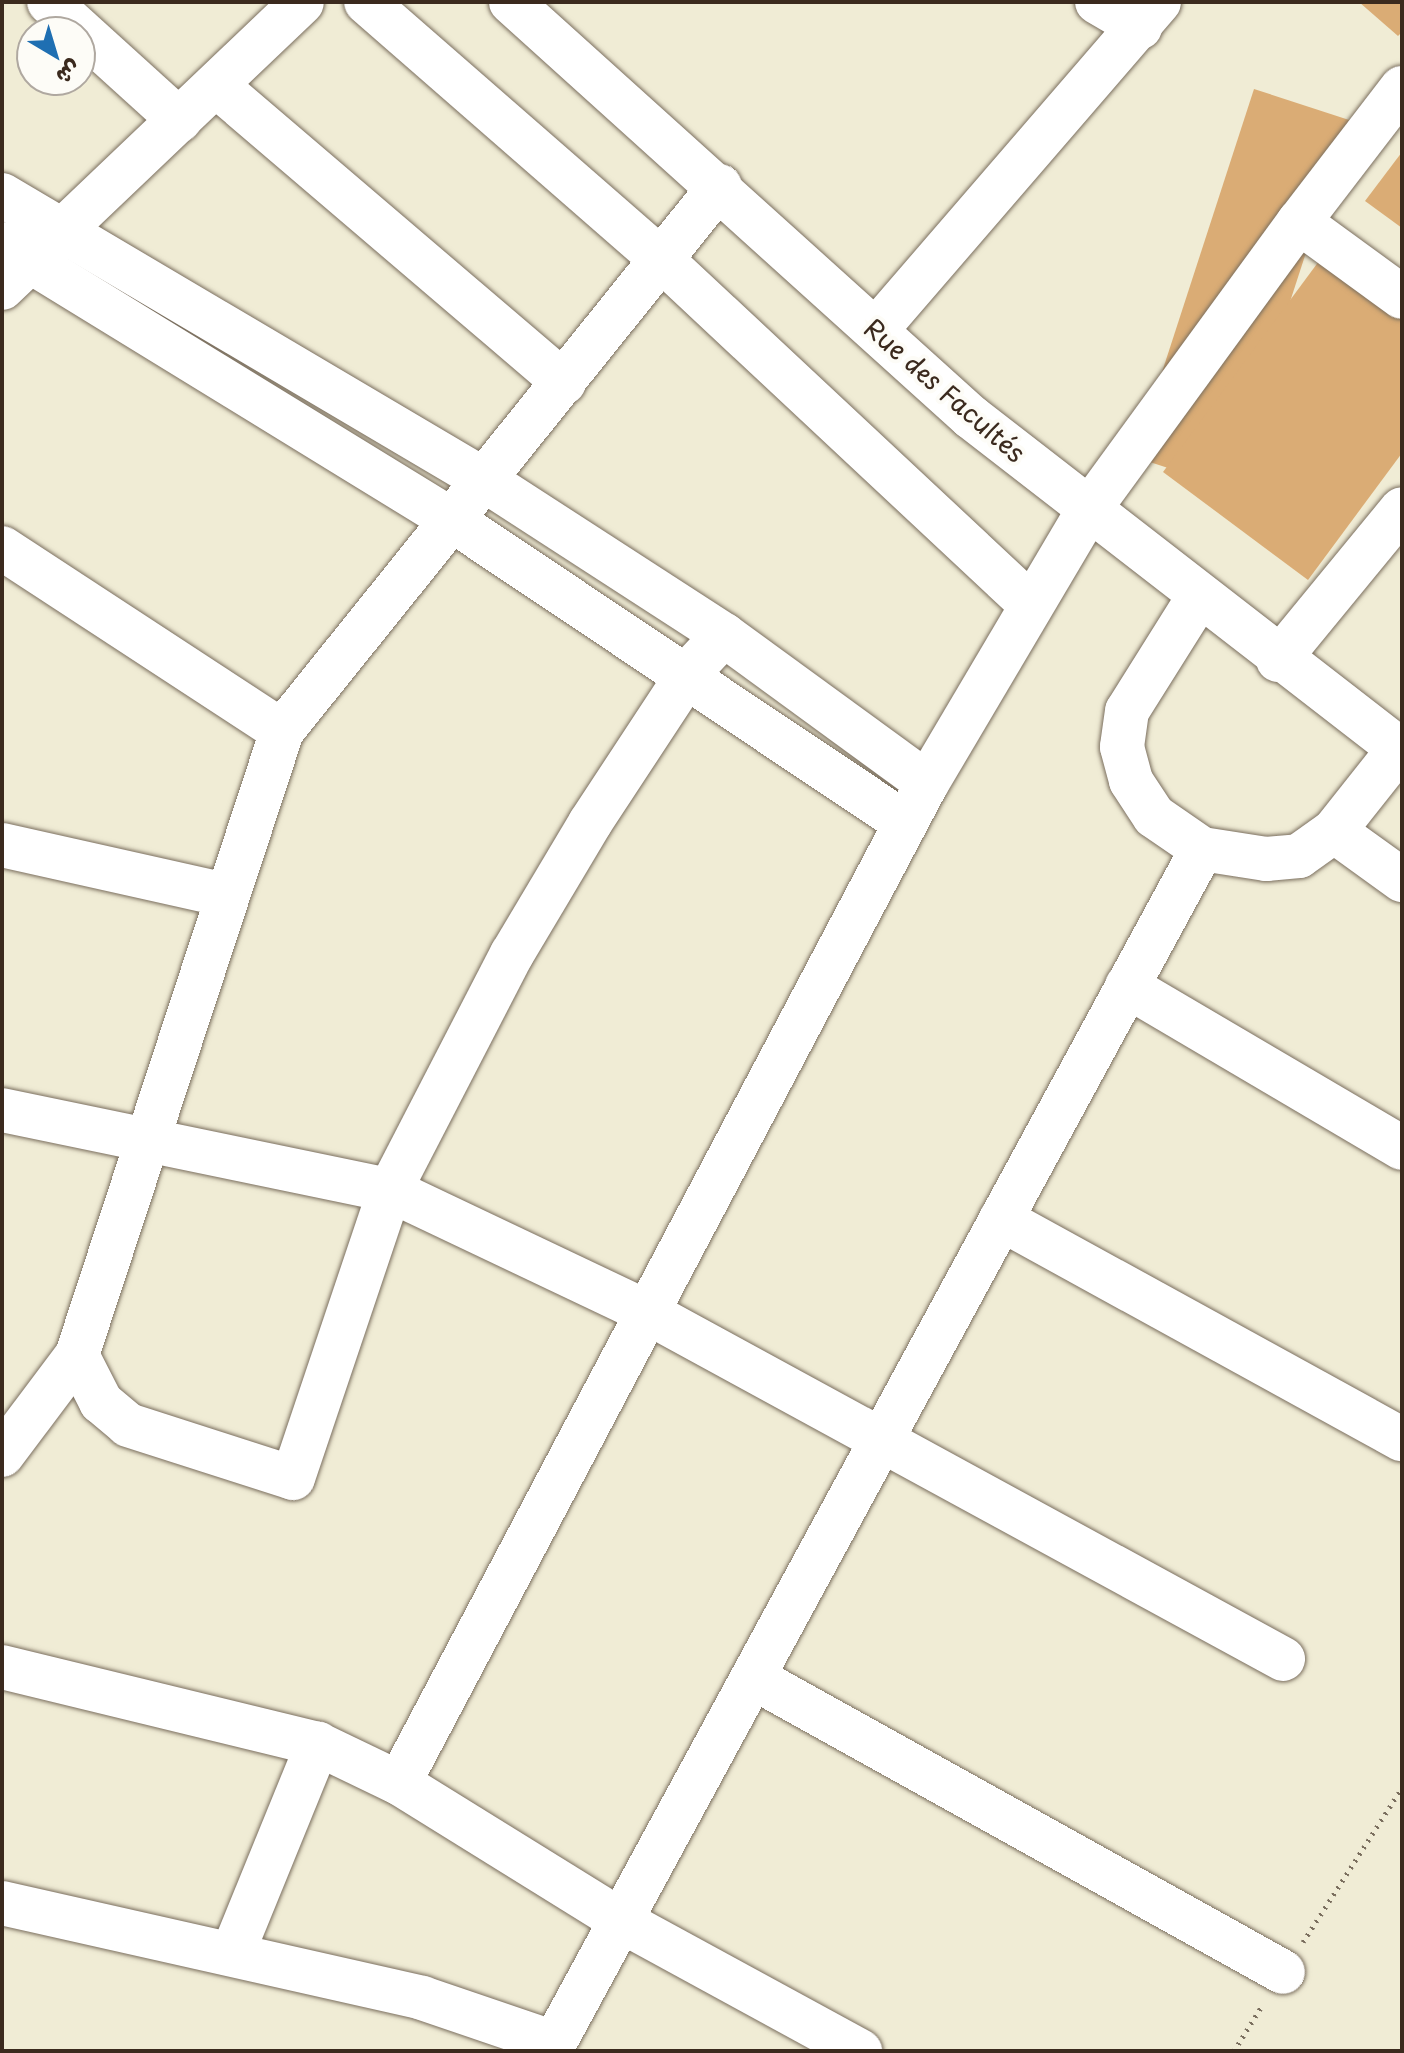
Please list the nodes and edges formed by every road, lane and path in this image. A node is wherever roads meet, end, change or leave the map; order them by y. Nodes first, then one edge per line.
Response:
1 (49, 2) edge
2 (302, 2) edge
3 (366, 2) edge
4 (511, 2) edge
5 (1097, 2) edge
6 (1150, 14) edge
7 (218, 87) junction
8 (1402, 88) edge
9 (179, 120) junction
10 (720, 186) junction
11 (2, 195) edge
12 (1299, 222) junction
13 (61, 231) junction
14 (663, 261) junction
15 (11, 264) edge
16 (1402, 297) edge
17 (876, 330) junction
18 (564, 382) junction
19 (486, 481) junction
20 (1402, 509) edge
21 (1088, 511) junction
22 (455, 522) junction
23 (2, 548) edge
24 (1198, 598) junction
25 (1030, 604) junction
26 (724, 635) junction
27 (1278, 660) junction
28 (689, 672) junction
29 (282, 731) junction
30 (1400, 750) edge
31 (927, 783) junction
32 (905, 823) junction
33 (1334, 831) junction
34 (2, 845) edge
35 (1202, 849) junction
36 (1402, 880) edge
37 (226, 895) junction
38 (1127, 986) junction
39 (2, 1110) edge
40 (153, 1138) junction
41 (1402, 1148) edge
42 (390, 1190) junction
43 (1001, 1219) junction
44 (643, 1310) junction
45 (77, 1355) junction
46 (1402, 1439) edge
47 (878, 1444) junction
48 (2, 1455) edge
49 (1283, 1659) dead end
50 (2, 1667) edge
51 (754, 1678) junction
52 (318, 1744) junction
53 (399, 1783) junction
54 (1402, 1788) edge
55 (2, 1903) edge
56 (625, 1923) junction
57 (233, 1952) junction
58 (1283, 1972) junction
59 (552, 2047) edge
60 (860, 2051) edge
61 (1234, 2051) edge

1 - 9 street
2 - 7 street
3 - 14 street
4 - 10 street, Rue des Facultés
5 - 6 street
6 - 17 street
7 - 9 street
7 - 18 street
8 - 12 street
9 - 13 street
10 - 14 street
10 - 17 street, Rue des Facultés
11 - 13 street
12 - 16 street
12 - 21 street
13 - 15 street
13 - 19 street
14 - 18 street
14 - 25 street
15 - 22 street
17 - 21 street, Rue des Facultés
18 - 19 street
19 - 22 street
19 - 26 street
20 - 27 street
21 - 24 street, Rue des Facultés
21 - 25 street
22 - 28 street
22 - 29 street
23 - 29 street
24 - 27 street, Rue des Facultés
24 - 35 street
25 - 31 street
26 - 28 street
26 - 31 street
27 - 30 street, Rue des Facultés
28 - 32 street
28 - 42 street
29 - 37 street
30 - 33 street
31 - 32 street
32 - 44 street
33 - 35 street
33 - 36 street
34 - 37 street
35 - 38 street
37 - 40 street
38 - 41 street
38 - 43 street
39 - 40 street
40 - 42 street
40 - 45 street
42 - 44 street
42 - 45 street
43 - 46 street
43 - 47 street
44 - 47 street
44 - 53 street
45 - 48 street
47 - 49 street
47 - 51 street
50 - 52 street
51 - 56 street
51 - 58 street
52 - 53 street
52 - 57 street
53 - 56 street
54 - 58 path
55 - 57 street
56 - 59 street
56 - 60 street
57 - 59 street
58 - 61 path

